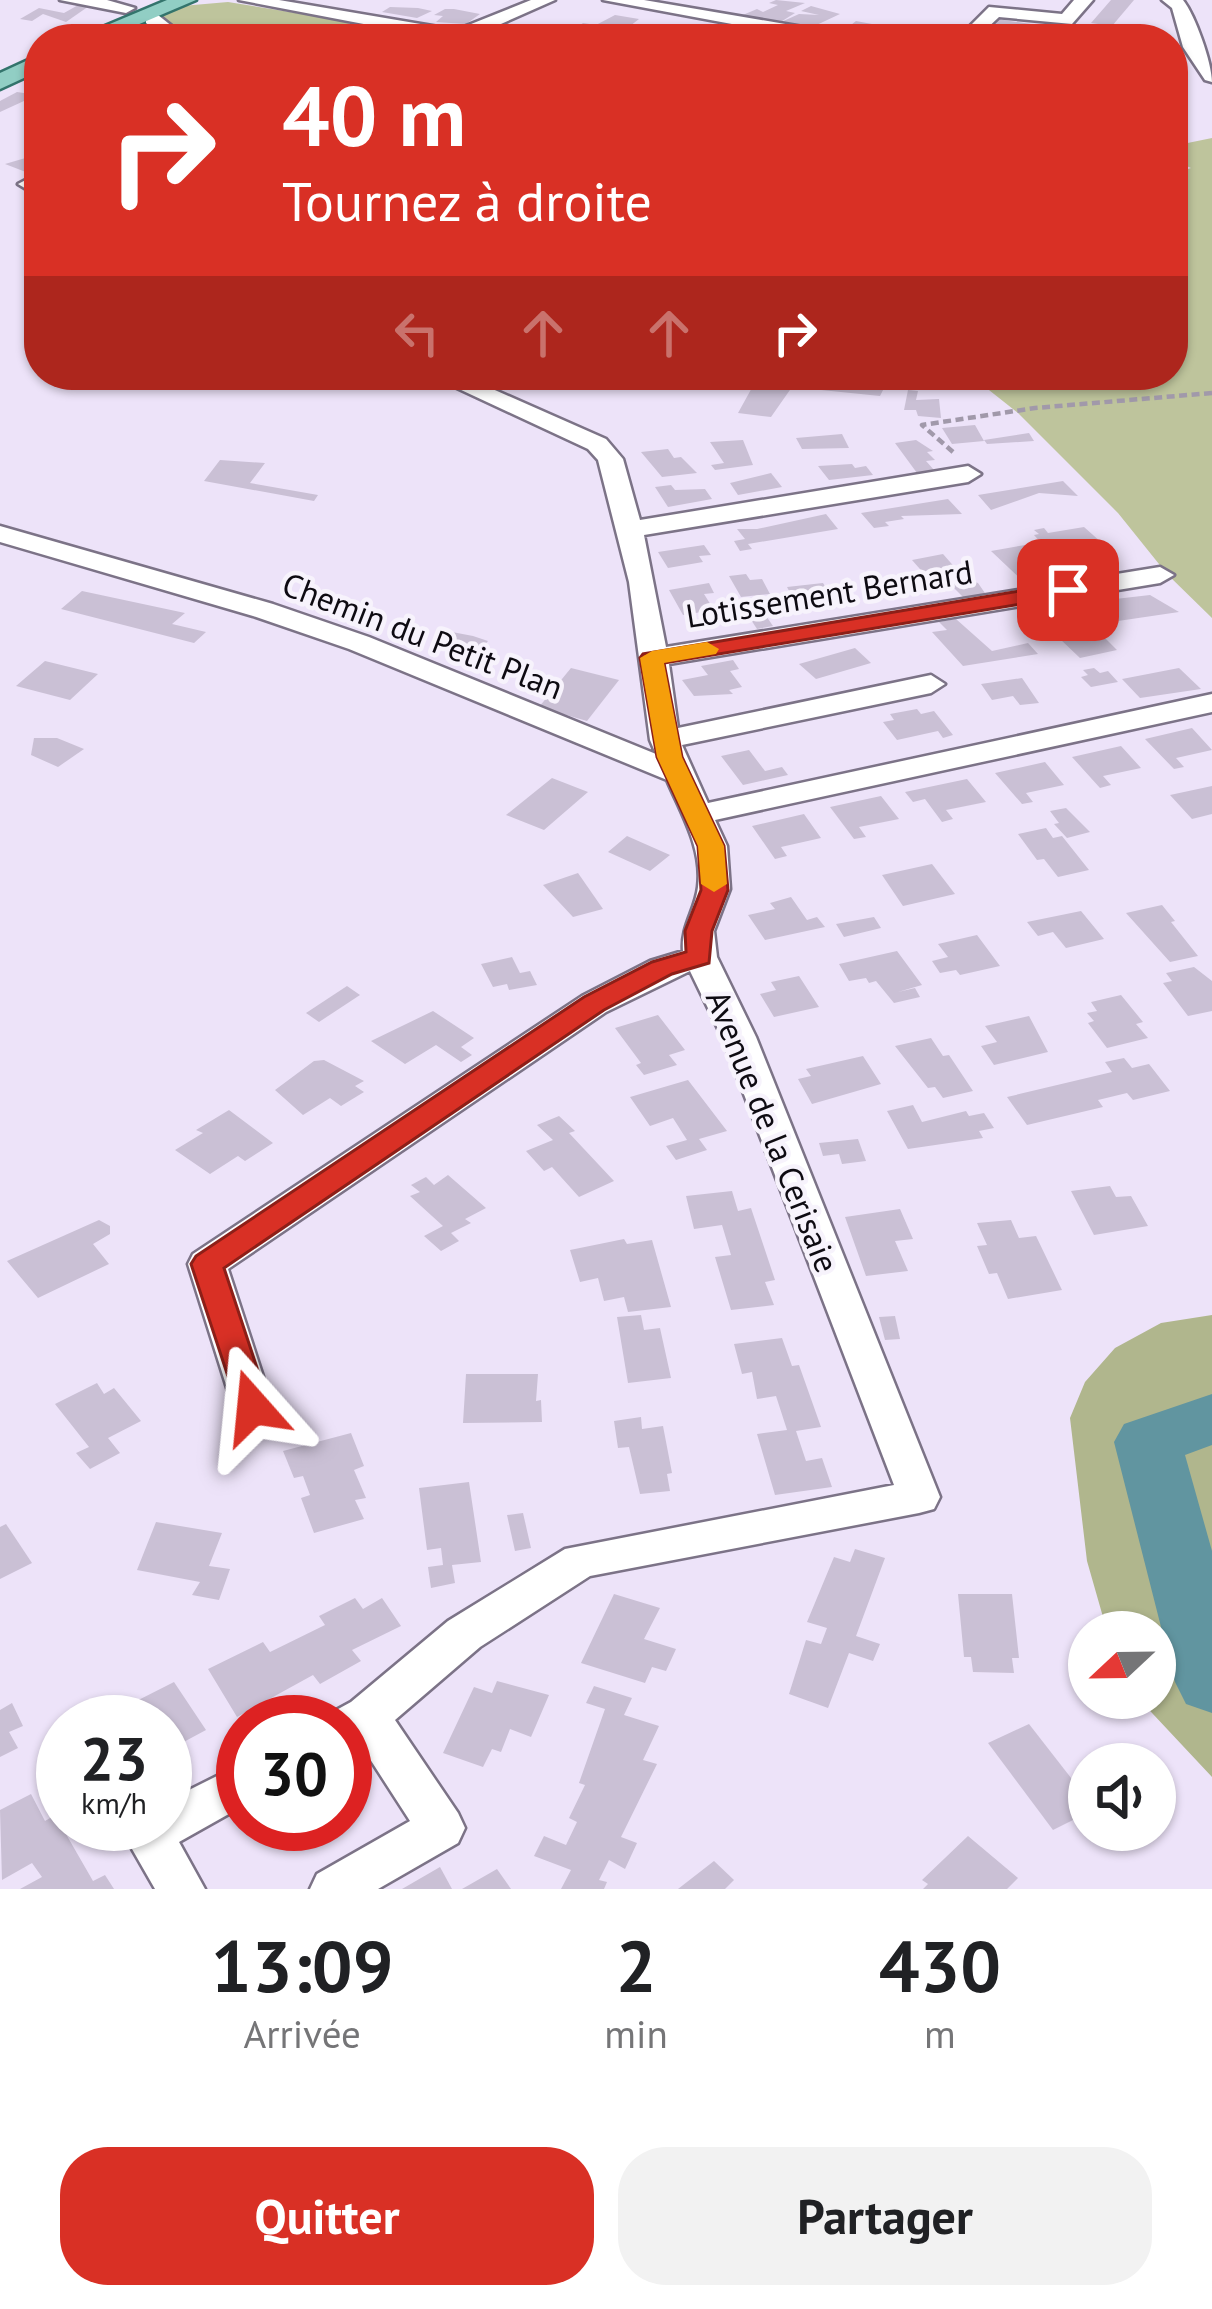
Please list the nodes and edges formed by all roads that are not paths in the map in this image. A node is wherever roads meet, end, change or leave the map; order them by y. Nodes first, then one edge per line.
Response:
1 (69, 0) edge
2 (187, 0) edge
3 (248, 0) edge
4 (274, 0) edge
5 (546, 0) edge
6 (612, 0) edge
7 (1084, 0) edge
8 (757, 2) edge
9 (1002, 5) edge
10 (299, 7) junction
11 (140, 9) edge
12 (721, 18) junction
13 (102, 24) edge
14 (124, 24) edge
15 (387, 24) edge
16 (487, 24) edge
17 (716, 24) edge
18 (756, 24) edge
19 (1188, 33) edge
20 (1212, 76) edge
21 (474, 390) edge
22 (968, 474) road end
23 (629, 530) junction
24 (0, 534) edge
25 (1160, 574) dead end
26 (652, 658) junction
27 (931, 684) dead end
28 (1212, 703) edge
29 (665, 740) junction
30 (678, 774) junction
31 (695, 815) junction
32 (700, 957) junction
33 (253, 1407) dead end
34 (372, 1709) edge
35 (372, 1742) edge
36 (216, 1798) edge
37 (181, 1889) edge
38 (334, 1889) edge

1 - 11 street
2 - 14 main road
3 - 10 street
4 - 10 street
5 - 16 street
6 - 12 street
7 - 9 street
8 - 12 street
10 - 15 street
11 - 13 main road
12 - 17 street
12 - 18 street
19 - 20 street
21 - 23 street, Avenue de la Cerisaie
22 - 23 street
23 - 26 street, Avenue de la Cerisaie
24 - 30 street, Chemin du Petit Plan
25 - 26 street, Lotissement Bernard
26 - 29 street, Avenue de la Cerisaie
27 - 29 street
28 - 31 street
29 - 30 street, Avenue de la Cerisaie
30 - 31 street, Avenue de la Cerisaie
31 - 32 street, Avenue de la Cerisaie
32 - 33 street
32 - 34 street, Avenue de la Cerisaie
35 - 38 street
36 - 37 street

